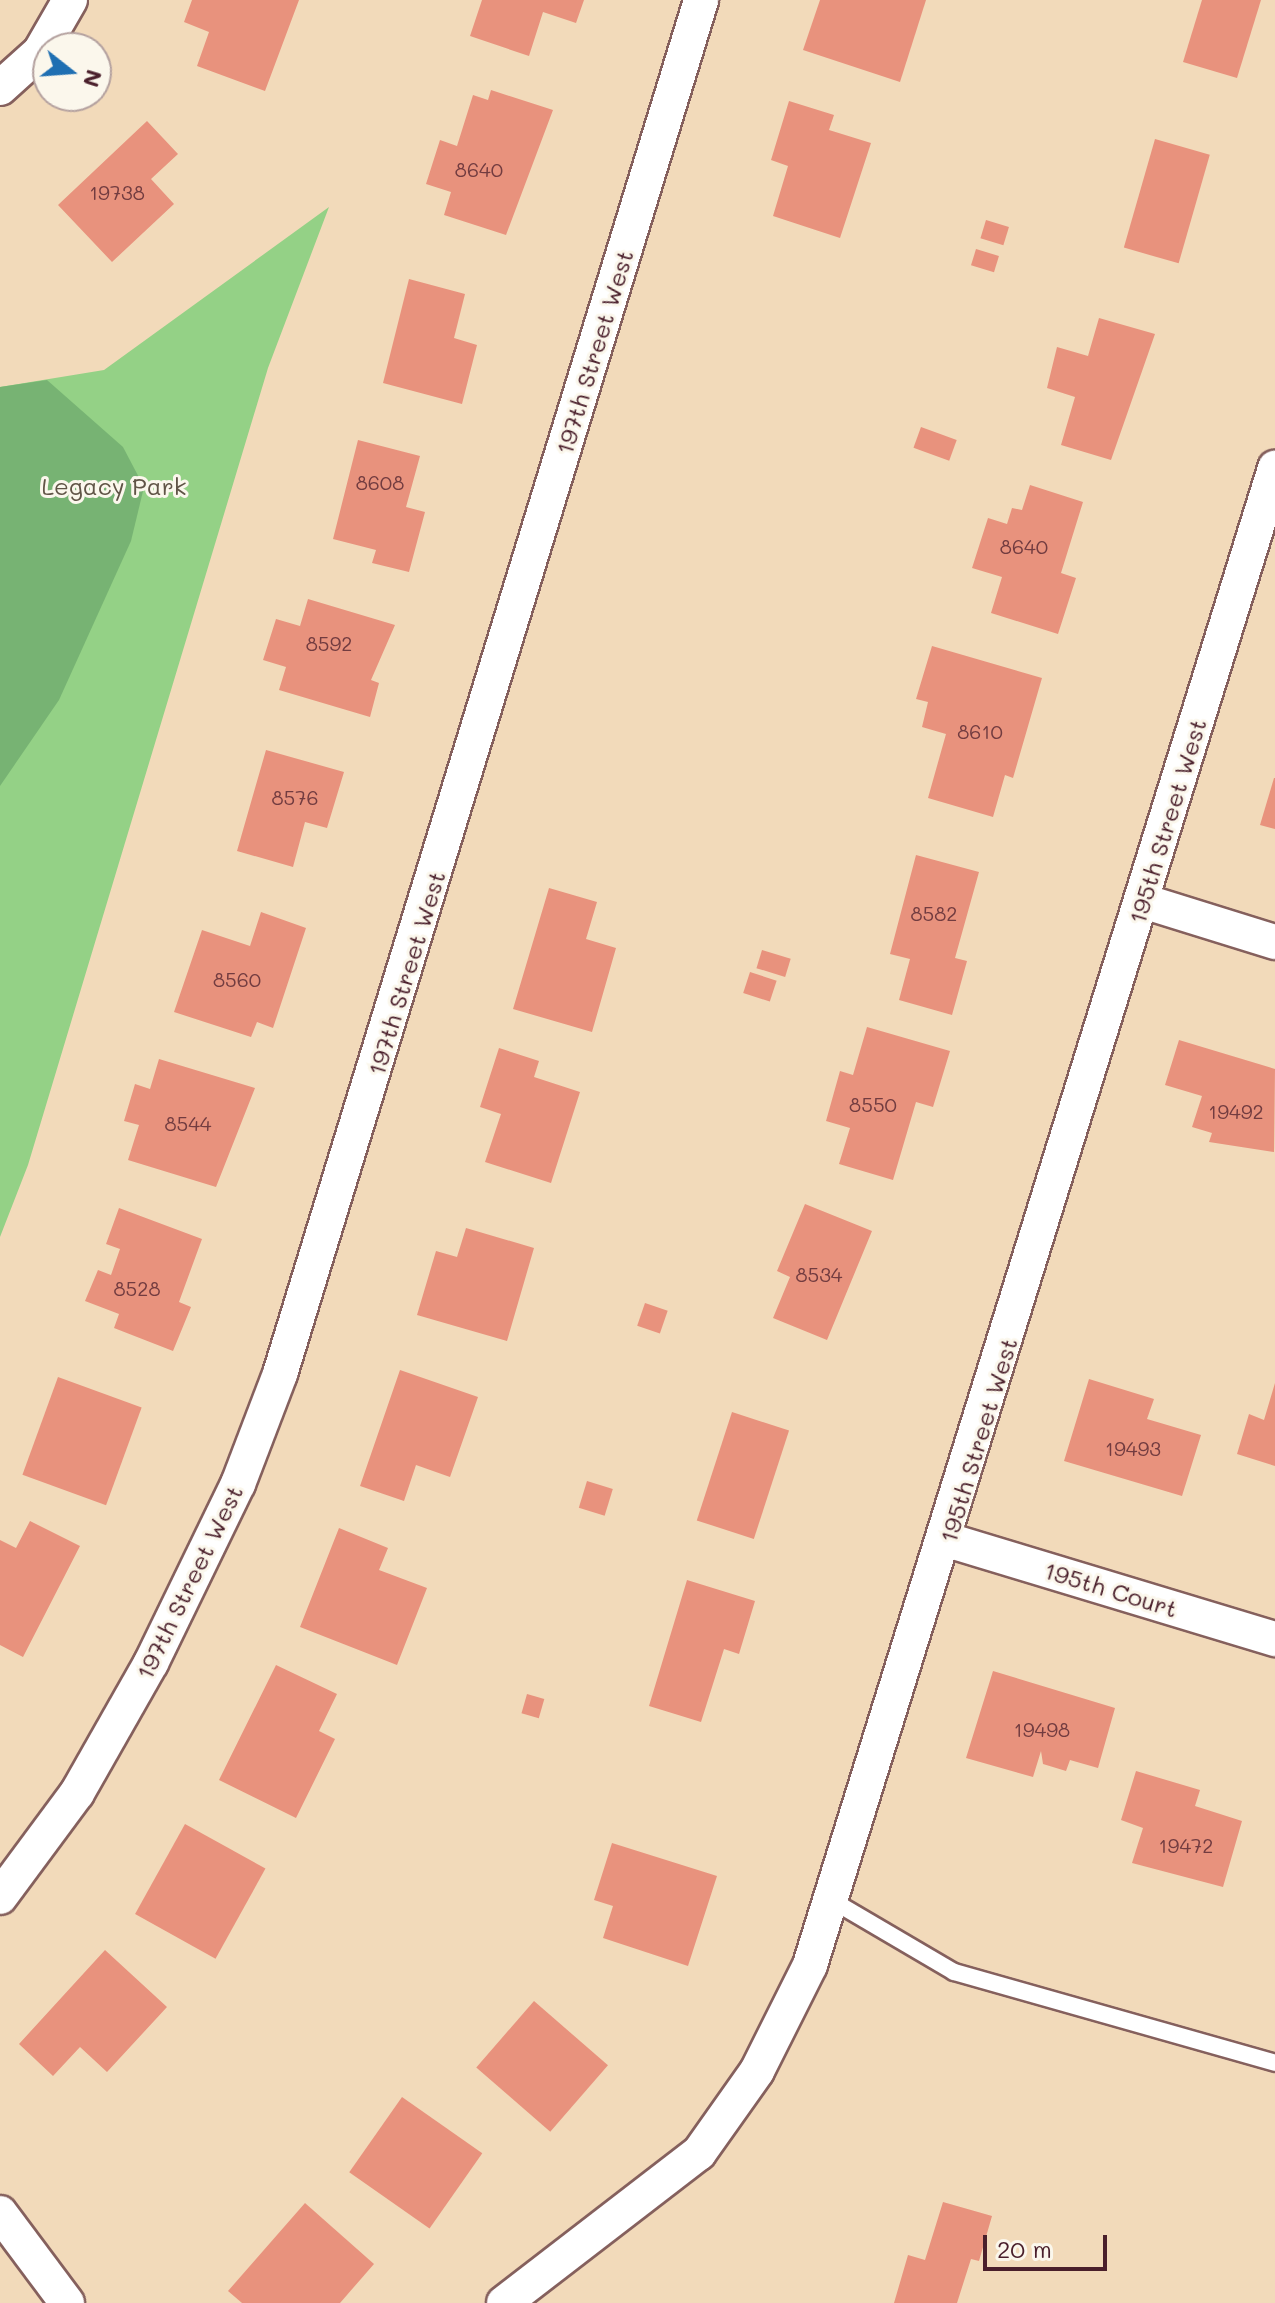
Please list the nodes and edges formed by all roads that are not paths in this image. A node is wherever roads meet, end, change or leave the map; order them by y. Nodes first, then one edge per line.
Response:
1 (70, 0) edge
2 (701, 0) edge
3 (0, 88) edge
4 (1275, 468) edge
5 (1143, 901) junction
6 (1275, 942) edge
7 (947, 1540) junction
8 (1275, 1639) edge
9 (0, 1897) edge
10 (833, 1901) junction
11 (1275, 2063) edge
12 (0, 2213) edge
13 (67, 2303) edge
14 (504, 2303) edge

1 - 3 street
2 - 9 street, 197th Street West
4 - 5 street, 195th Street West
5 - 6 street
5 - 7 street, 195th Street West
7 - 8 street, 195th Court
7 - 10 street, 195th Street West
10 - 11 lane
10 - 14 street, 195th Street West
12 - 13 street

